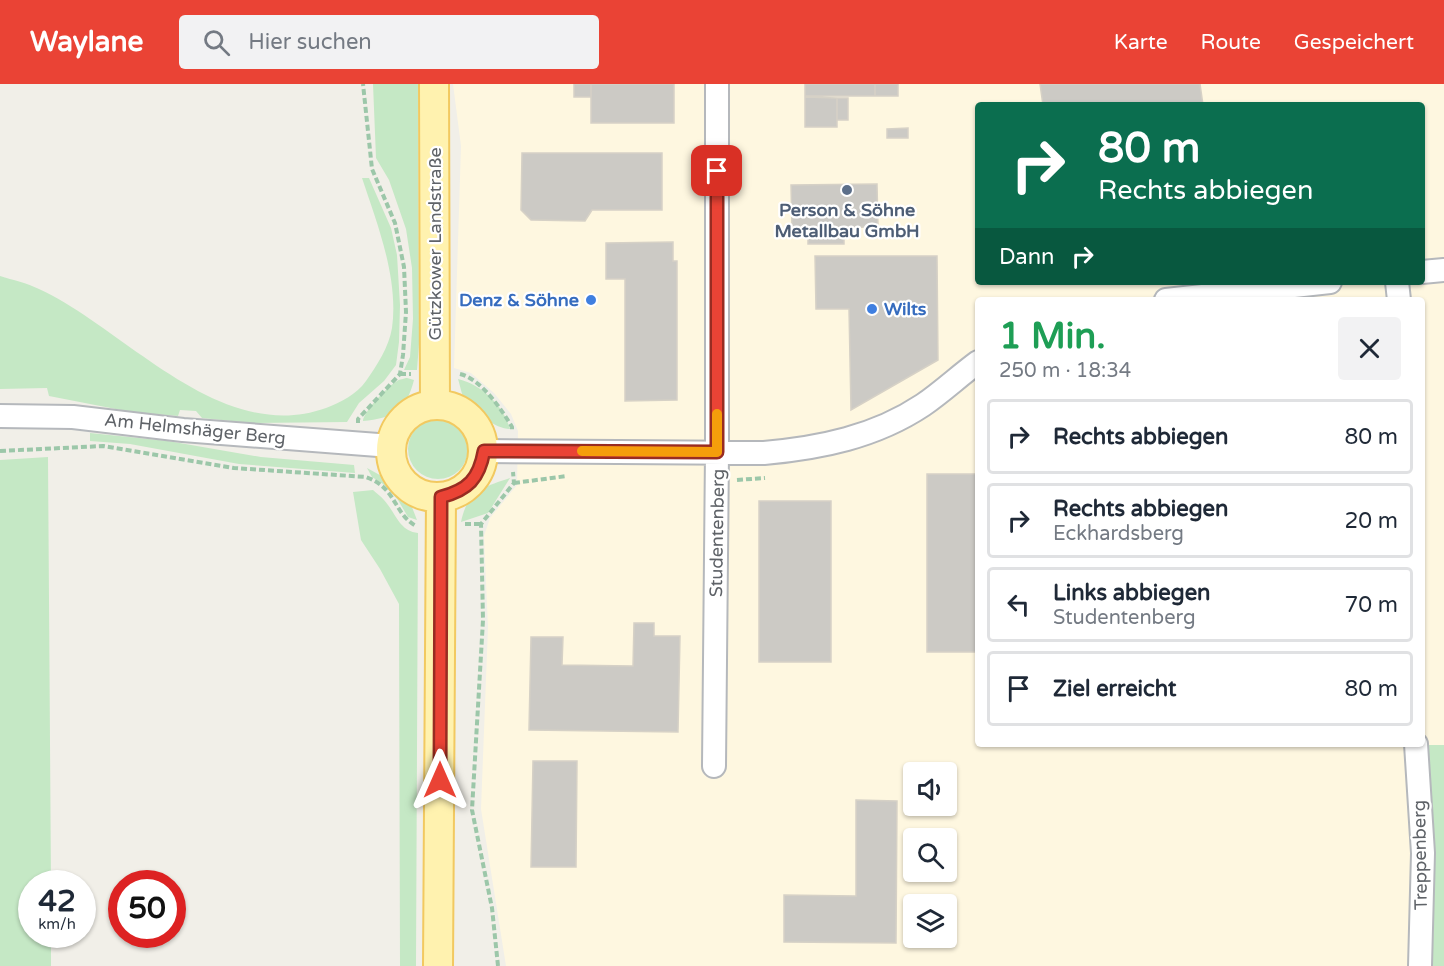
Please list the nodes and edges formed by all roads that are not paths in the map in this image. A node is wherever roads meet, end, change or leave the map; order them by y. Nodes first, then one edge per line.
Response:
1 (434, 84) edge
2 (717, 84) edge
3 (1444, 270) edge
4 (1425, 272) edge
5 (1303, 285) edge
6 (1193, 297) edge
7 (975, 364) edge
8 (435, 404) junction
9 (0, 416) edge
10 (391, 446) junction
11 (484, 451) junction
12 (717, 452) junction
13 (441, 497) junction
14 (1416, 747) edge
15 (714, 766) dead end
16 (438, 966) edge
17 (1420, 966) edge

1 - 8 main road, Gützkower Landstraße
2 - 12 street, Studentenberg
3 - 4 street
5 - 6 street
7 - 12 street
8 - 10 main road
8 - 11 main road
9 - 10 street, Am Helmshäger Berg
10 - 13 main road
11 - 12 street
11 - 13 main road
12 - 15 street, Studentenberg
13 - 16 main road
14 - 17 street, Treppenberg

